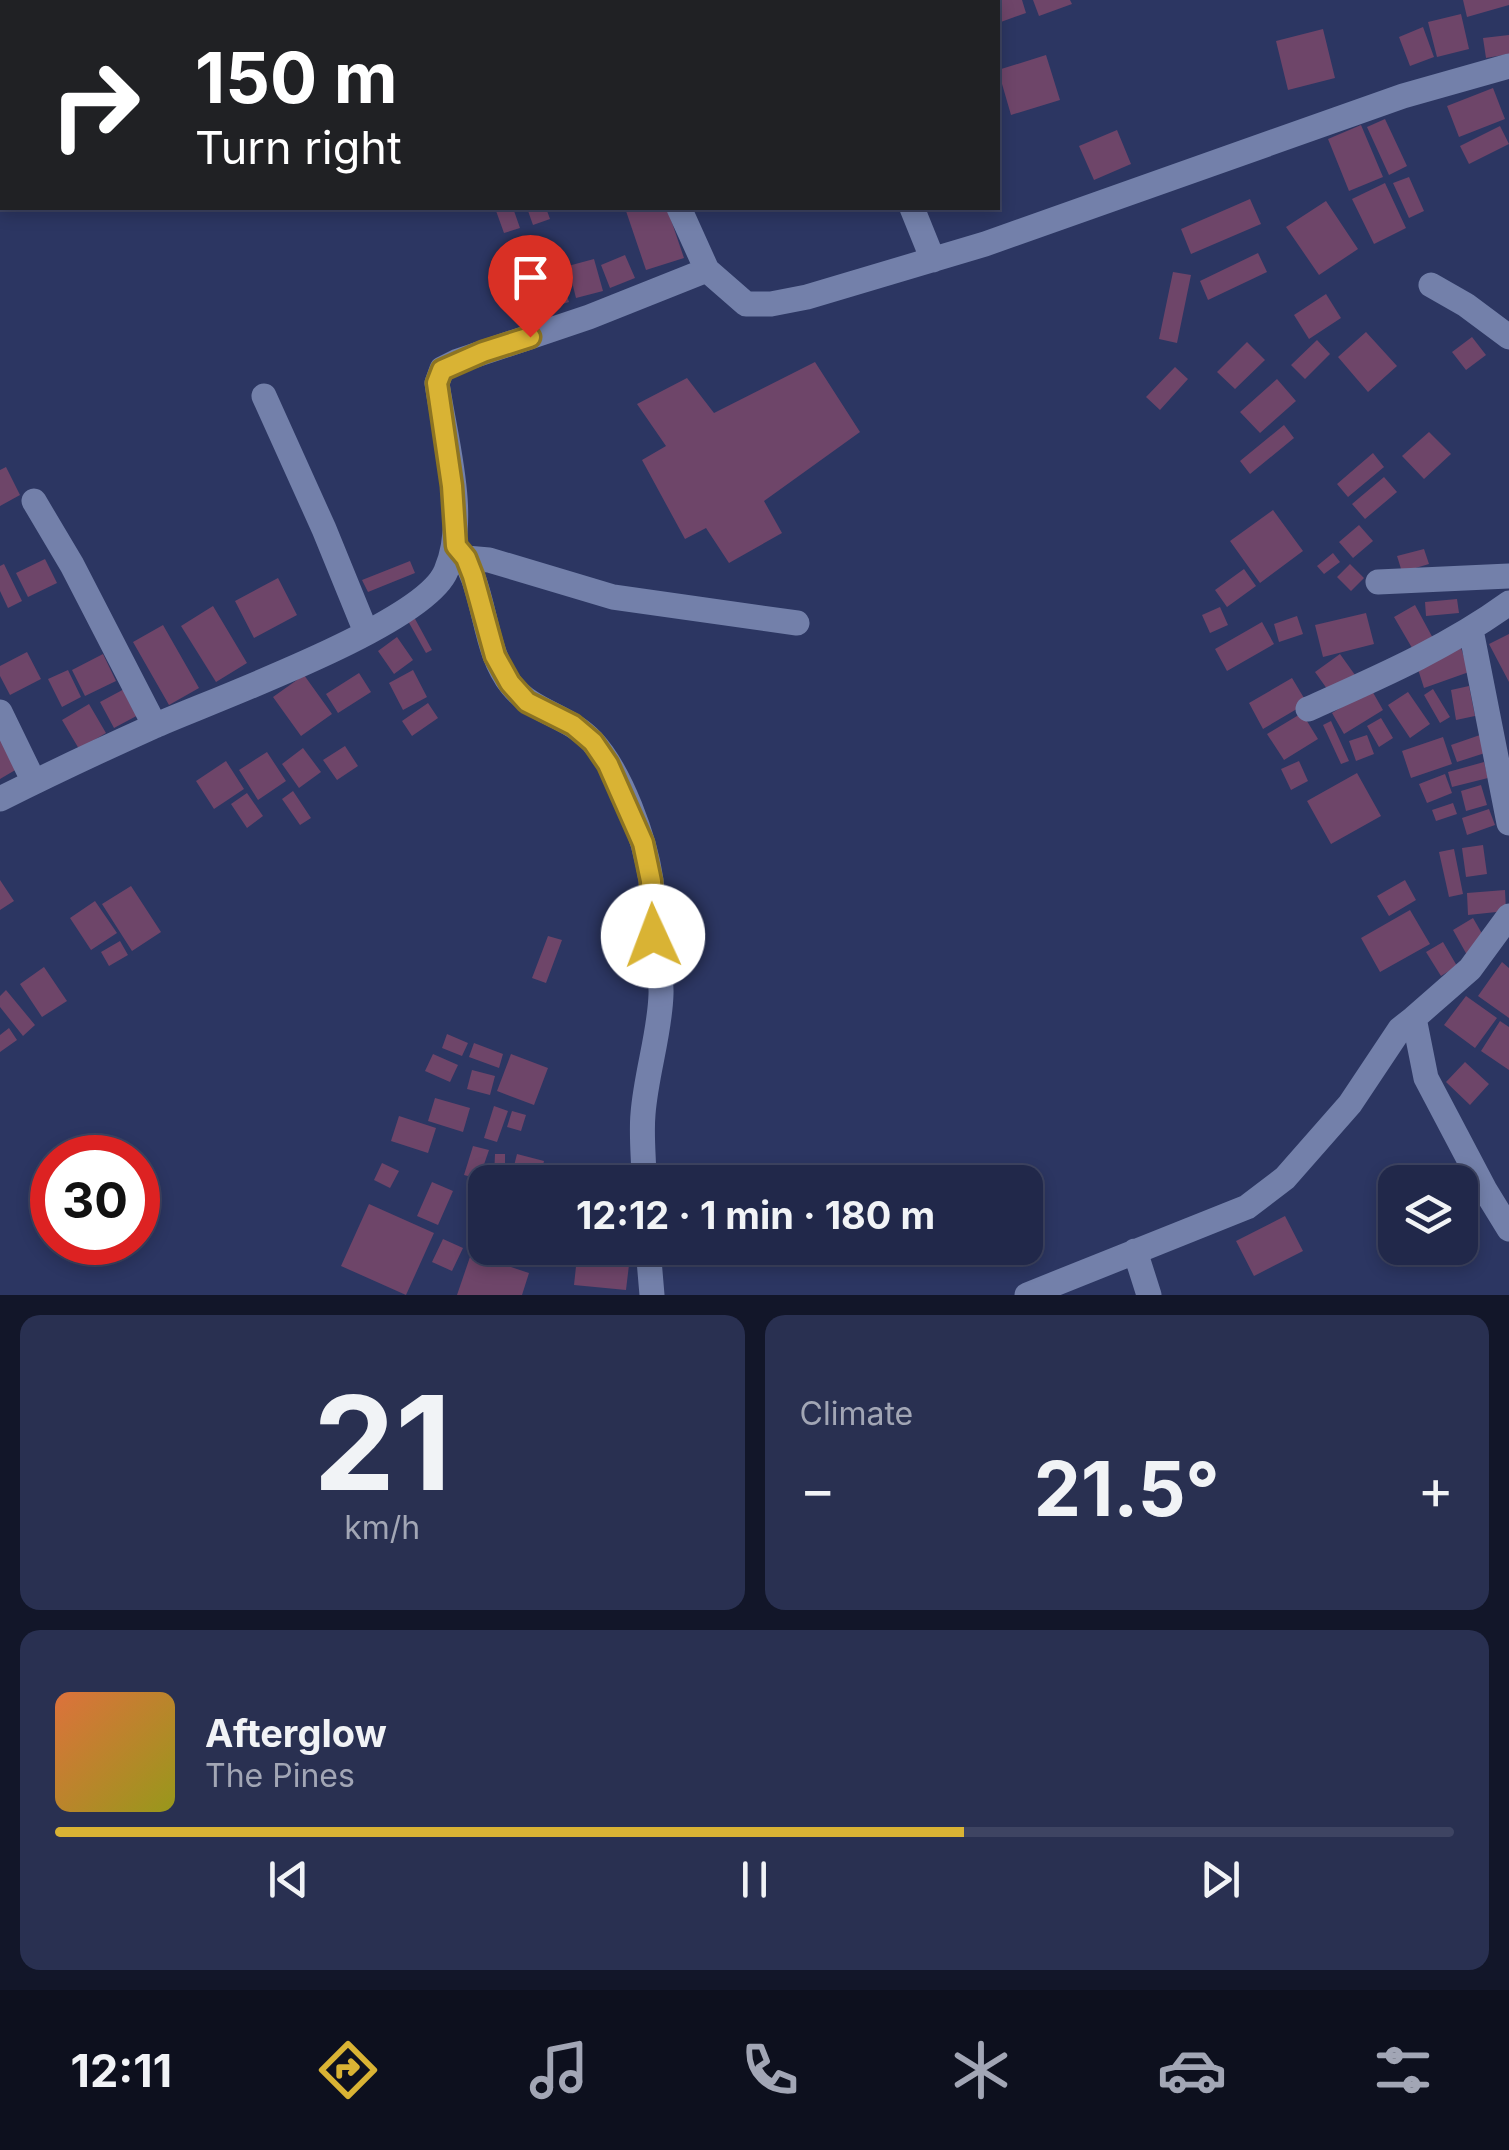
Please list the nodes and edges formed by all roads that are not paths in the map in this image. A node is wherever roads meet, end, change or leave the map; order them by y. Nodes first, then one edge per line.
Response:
1 (1508, 74) edge
2 (680, 210) edge
3 (913, 210) edge
4 (932, 260) junction
5 (707, 270) junction
6 (1431, 285) dead end
7 (1509, 337) edge
8 (264, 396) dead end
9 (34, 501) dead end
10 (461, 552) junction
11 (1509, 576) edge
12 (1378, 582) dead end
13 (1509, 604) edge
14 (798, 623) dead end
15 (1471, 630) junction
16 (366, 632) junction
17 (1308, 710) dead end
18 (0, 712) edge
19 (155, 726) junction
20 (34, 782) junction
21 (0, 799) edge
22 (1509, 823) edge
23 (1509, 916) edge
24 (1414, 1018) junction
25 (643, 1165) edge
26 (1509, 1228) edge
27 (1135, 1251) junction
28 (649, 1265) edge
29 (652, 1295) edge
30 (1028, 1295) edge
31 (1149, 1295) edge

1 - 4 street
2 - 5 street
3 - 4 street
4 - 5 street
5 - 10 street
6 - 7 street
8 - 16 street
9 - 19 street
10 - 14 street
10 - 16 street
10 - 25 street
11 - 12 street
13 - 15 street
15 - 17 street
15 - 22 street
16 - 19 street
18 - 20 street
19 - 20 street
20 - 21 street
23 - 24 street
24 - 26 street
24 - 27 street
27 - 30 street
27 - 31 street
28 - 29 street

